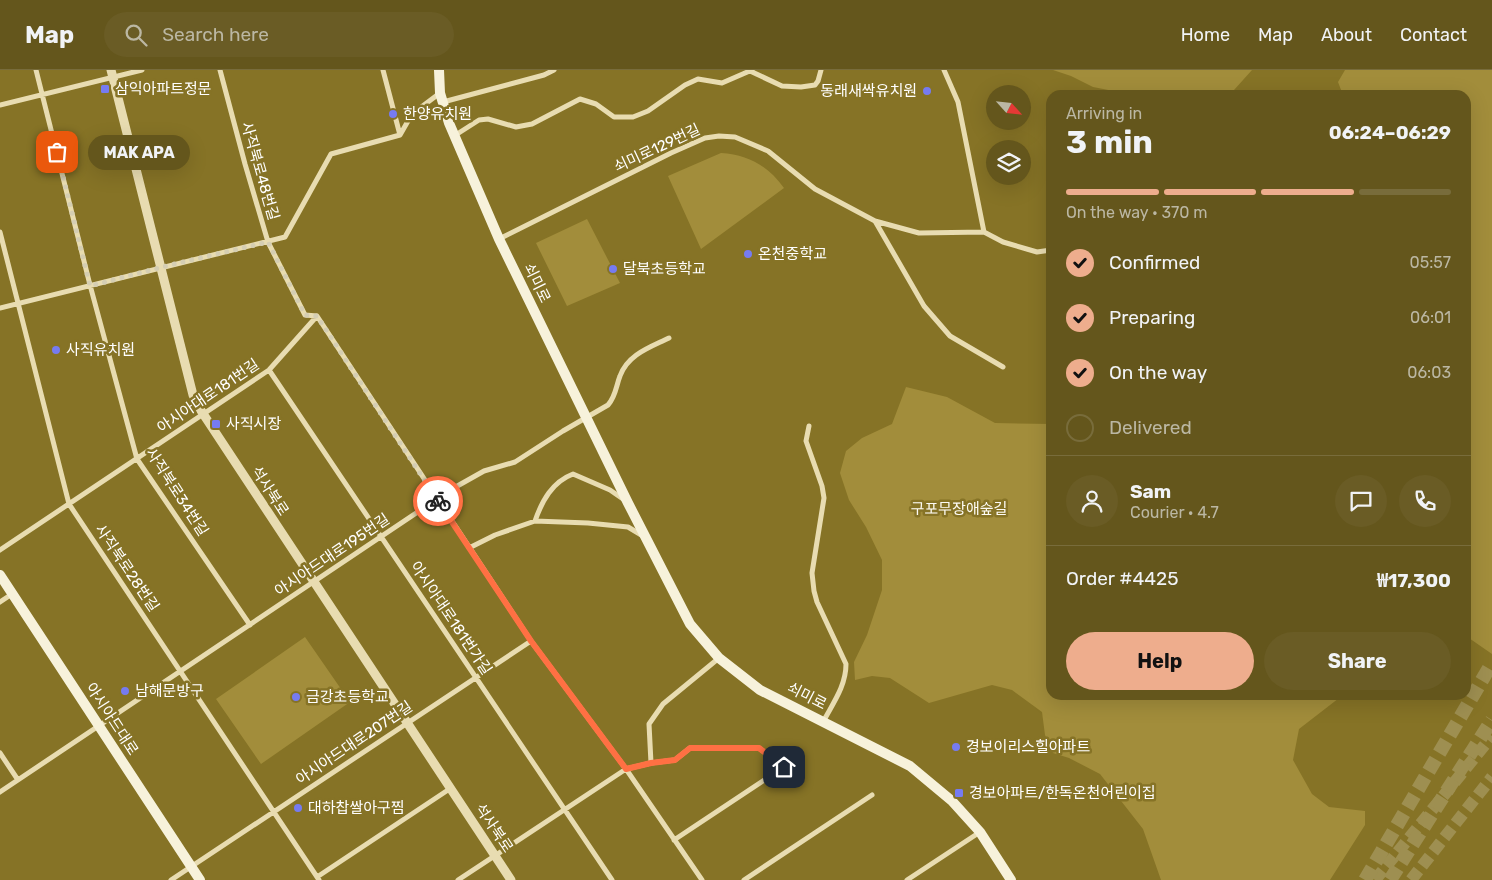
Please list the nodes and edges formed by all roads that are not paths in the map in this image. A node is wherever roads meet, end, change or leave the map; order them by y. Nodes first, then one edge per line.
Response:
1 (36, 70) edge
2 (142, 70) edge
3 (220, 70) edge
4 (382, 70) edge
5 (439, 70) edge
6 (554, 70) edge
7 (821, 70) edge
8 (944, 70) edge
9 (748, 71) edge
10 (112, 74) edge
11 (43, 95) junction
12 (442, 97) junction
13 (0, 105) edge
14 (400, 135) junction
15 (454, 136) junction
16 (874, 221) junction
17 (0, 232) edge
18 (984, 232) junction
19 (499, 239) junction
20 (268, 242) junction
21 (1046, 251) edge
22 (162, 267) junction
23 (90, 286) junction
24 (18, 304) junction
25 (0, 308) edge
26 (317, 316) junction
27 (669, 338) dead end
28 (1003, 367) dead end
29 (269, 370) junction
30 (203, 415) junction
31 (586, 418) junction
32 (809, 426) dead end
33 (137, 459) junction
34 (437, 499) junction
35 (628, 502) junction
36 (69, 504) junction
37 (535, 521) junction
38 (381, 536) junction
39 (645, 537) junction
40 (469, 548) junction
41 (0, 550) edge
42 (0, 575) edge
43 (314, 582) junction
44 (12, 594) junction
45 (0, 602) edge
46 (250, 625) junction
47 (531, 641) junction
48 (719, 658) junction
49 (181, 672) junction
50 (476, 678) junction
51 (823, 722) junction
52 (407, 723) junction
53 (99, 727) junction
54 (0, 753) edge
55 (651, 763) junction
56 (626, 769) junction
57 (18, 780) junction
58 (450, 788) junction
59 (0, 792) edge
60 (872, 795) dead end
61 (565, 810) junction
62 (274, 812) junction
63 (980, 832) junction
64 (674, 840) junction
65 (495, 856) junction
66 (191, 866) junction
67 (318, 878) edge
68 (170, 880) edge
69 (200, 880) edge
70 (458, 880) edge
71 (511, 880) edge
72 (612, 880) edge
73 (702, 880) edge
74 (744, 880) edge
75 (908, 880) edge
76 (1012, 880) edge

1 - 11 street, 사직북로34번길
2 - 10 street
3 - 20 street, 사직북로48번길
4 - 14 street
5 - 12 main road, 쇠미로
6 - 12 street
7 - 9 street
8 - 18 street
9 - 15 street
10 - 11 street
10 - 22 street, 석사북로
11 - 13 street
11 - 23 street, 사직북로34번길
12 - 14 street
12 - 15 main road, 쇠미로
14 - 20 street
15 - 19 main road, 쇠미로
16 - 18 street, 쇠미로129번길
16 - 19 street, 쇠미로129번길
16 - 28 street
17 - 24 street, 사직북로28번길
18 - 21 street, 쇠미로129번길
19 - 31 main road, 쇠미로
20 - 22 street
20 - 26 street, 사직북로48번길
22 - 23 street
22 - 30 street, 석사북로
23 - 24 street
23 - 33 street, 사직북로34번길
24 - 25 street
24 - 36 street, 사직북로28번길
26 - 29 street, 아시아대로181번길
26 - 34 street, 사직북로48번길
27 - 31 street, 아시아드대로195번길
29 - 30 street, 아시아대로181번길
29 - 38 street, 아시아대로181번가길
30 - 33 street, 아시아대로181번길
30 - 43 street, 석사북로
31 - 34 street, 아시아드대로195번길
31 - 35 main road, 쇠미로
32 - 51 street
33 - 36 street, 아시아대로181번길
33 - 46 street, 사직북로34번길
34 - 38 street, 아시아드대로195번길
34 - 40 street, 사직북로48번길
35 - 37 street
35 - 39 main road, 쇠미로
36 - 41 street, 아시아대로181번길
36 - 49 street, 사직북로28번길
37 - 39 street
37 - 40 street
38 - 43 street, 아시아드대로195번길
38 - 50 street, 아시아대로181번가길
39 - 48 main road, 쇠미로
40 - 47 street, 사직북로48번길
42 - 44 main road, 아시아드대로
43 - 46 street, 아시아드대로195번길
43 - 52 street, 석사북로
44 - 45 street
44 - 53 main road, 아시아드대로
46 - 49 street, 아시아드대로195번길
47 - 50 street, 아시아드대로207번길
47 - 56 street, 사직북로48번길
48 - 51 main road, 쇠미로
48 - 55 street
49 - 53 street, 아시아드대로195번길
49 - 62 street, 사직북로28번길
50 - 52 street, 아시아드대로207번길
50 - 61 street, 아시아대로181번가길
51 - 63 main road, 쇠미로
52 - 58 street, 석사북로
52 - 62 street, 아시아드대로207번길
53 - 57 street, 아시아드대로195번길
53 - 66 main road, 아시아드대로
54 - 57 street
55 - 56 street
55 - 64 street
56 - 61 street
56 - 64 street, 사직북로48번길
57 - 59 street, 아시아드대로195번길
58 - 65 street, 석사북로
58 - 67 street
60 - 74 street
61 - 65 street
61 - 72 street, 아시아대로181번가길
62 - 66 street, 아시아드대로207번길
62 - 67 street, 사직북로28번길
63 - 75 street
63 - 76 main road, 쇠미로
64 - 73 street, 사직북로48번길
65 - 70 street
65 - 71 street, 석사북로
66 - 68 street, 아시아드대로207번길
66 - 69 main road, 아시아드대로

